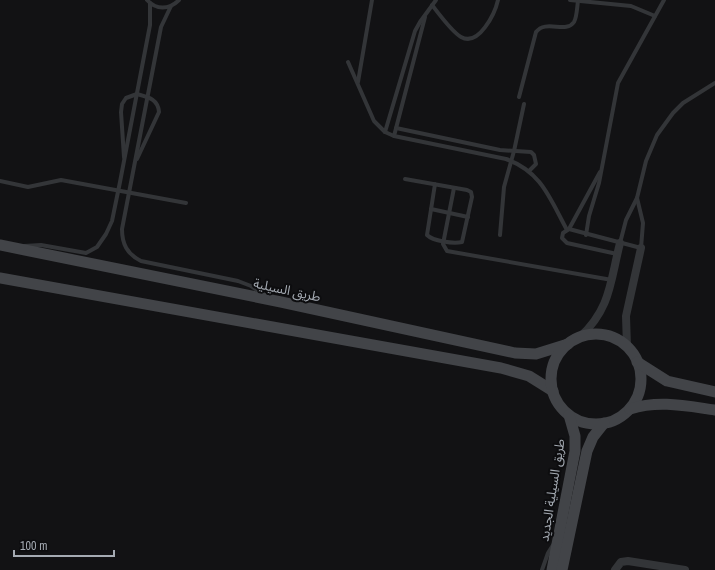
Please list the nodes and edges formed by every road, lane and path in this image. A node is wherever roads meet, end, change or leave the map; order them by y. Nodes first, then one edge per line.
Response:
1 (179, 0) edge
2 (372, 0) edge
3 (436, 0) edge
4 (498, 0) edge
5 (570, 0) edge
6 (664, 0) edge
7 (148, 1) edge
8 (578, 1) edge
9 (602, 1) edge
10 (432, 5) junction
11 (171, 6) junction
12 (426, 13) junction
13 (655, 16) junction
14 (348, 62) dead end
15 (358, 83) junction
16 (715, 83) edge
17 (137, 94) junction
18 (148, 97) junction
19 (519, 97) dead end
20 (524, 104) dead end
21 (396, 128) junction
22 (385, 132) junction
23 (394, 136) junction
24 (514, 151) junction
25 (124, 160) junction
26 (511, 161) junction
27 (135, 163) junction
28 (601, 170) junction
29 (530, 171) junction
30 (405, 179) dead end
31 (0, 182) edge
32 (435, 184) junction
33 (454, 188) junction
34 (118, 190) junction
35 (129, 192) junction
36 (637, 198) junction
37 (186, 203) dead end
38 (431, 209) junction
39 (449, 213) junction
40 (468, 217) junction
41 (568, 230) junction
42 (500, 235) dead end
43 (586, 235) junction
44 (446, 241) junction
45 (620, 243) junction
46 (0, 245) edge
47 (17, 248) junction
48 (641, 248) junction
49 (617, 254) junction
50 (0, 278) edge
51 (612, 280) junction
52 (271, 300) junction
53 (580, 337) junction
54 (568, 344) junction
55 (627, 347) junction
56 (637, 362) junction
57 (553, 391) junction
58 (715, 392) edge
59 (630, 409) junction
60 (715, 410) edge
61 (569, 415) junction
62 (604, 423) junction
63 (559, 535) junction
64 (542, 570) edge
65 (552, 570) edge
66 (562, 570) edge
67 (615, 570) edge
68 (686, 570) edge

1 - 11 lane
2 - 15 lane
3 - 10 lane
4 - 10 lane
5 - 8 lane
6 - 13 lane
7 - 11 lane
7 - 17 lane
8 - 9 lane
8 - 19 lane
9 - 13 lane
10 - 12 lane
11 - 18 lane
12 - 21 lane
12 - 22 lane
13 - 28 lane
14 - 15 lane
15 - 22 lane
16 - 36 lane
17 - 18 lane
17 - 25 lane
17 - 25 lane
18 - 27 lane
18 - 27 lane
20 - 24 lane
21 - 23 lane
21 - 24 lane
22 - 23 lane
23 - 26 lane
24 - 26 lane
24 - 29 lane
25 - 34 lane
26 - 29 lane
26 - 42 lane
27 - 35 lane
28 - 41 lane
28 - 43 lane
29 - 41 lane
30 - 32 lane
31 - 34 lane
32 - 33 lane
32 - 38 lane
33 - 39 lane
33 - 40 lane
34 - 35 lane
34 - 47 lane
35 - 37 lane
35 - 52 lane
36 - 45 lane
36 - 48 lane
38 - 39 lane
38 - 44 lane
39 - 40 lane
39 - 44 lane
40 - 44 lane
41 - 43 lane
41 - 49 lane
43 - 45 lane
44 - 51 lane
45 - 48 lane
45 - 49 street
46 - 47 main road, طريق السيلية
47 - 52 main road, طريق السيلية
48 - 55 street
49 - 51 street
50 - 57 main road
51 - 53 street
52 - 54 main road, طريق السيلية
53 - 54 main road
53 - 55 main road
54 - 57 main road
55 - 56 main road
56 - 58 main road
56 - 59 main road
57 - 61 main road
59 - 60 main road
59 - 62 main road
61 - 62 main road
61 - 63 main road, طريق السيلية الجديد
62 - 66 main road, طريق السيلية الجديد
63 - 64 lane
63 - 65 main road, طريق السيلية الجديد
67 - 68 street

